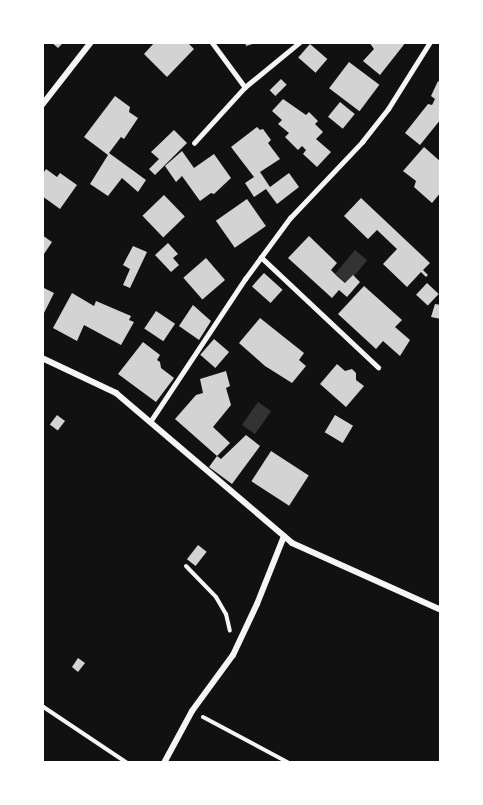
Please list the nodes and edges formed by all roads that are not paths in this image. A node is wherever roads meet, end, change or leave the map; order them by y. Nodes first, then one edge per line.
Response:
1 (91, 42) edge
2 (212, 42) edge
3 (300, 42) edge
4 (430, 42) edge
5 (245, 87) junction
6 (42, 105) edge
7 (194, 143) dead end
8 (261, 257) junction
9 (42, 358) edge
10 (378, 367) dead end
11 (150, 422) junction
12 (284, 536) junction
13 (441, 610) edge
14 (164, 763) edge

1 - 6 street
2 - 5 lane
3 - 5 lane
4 - 8 lane
5 - 7 lane
8 - 10 lane
8 - 11 lane
9 - 11 street
11 - 12 street
12 - 13 street
12 - 14 street

